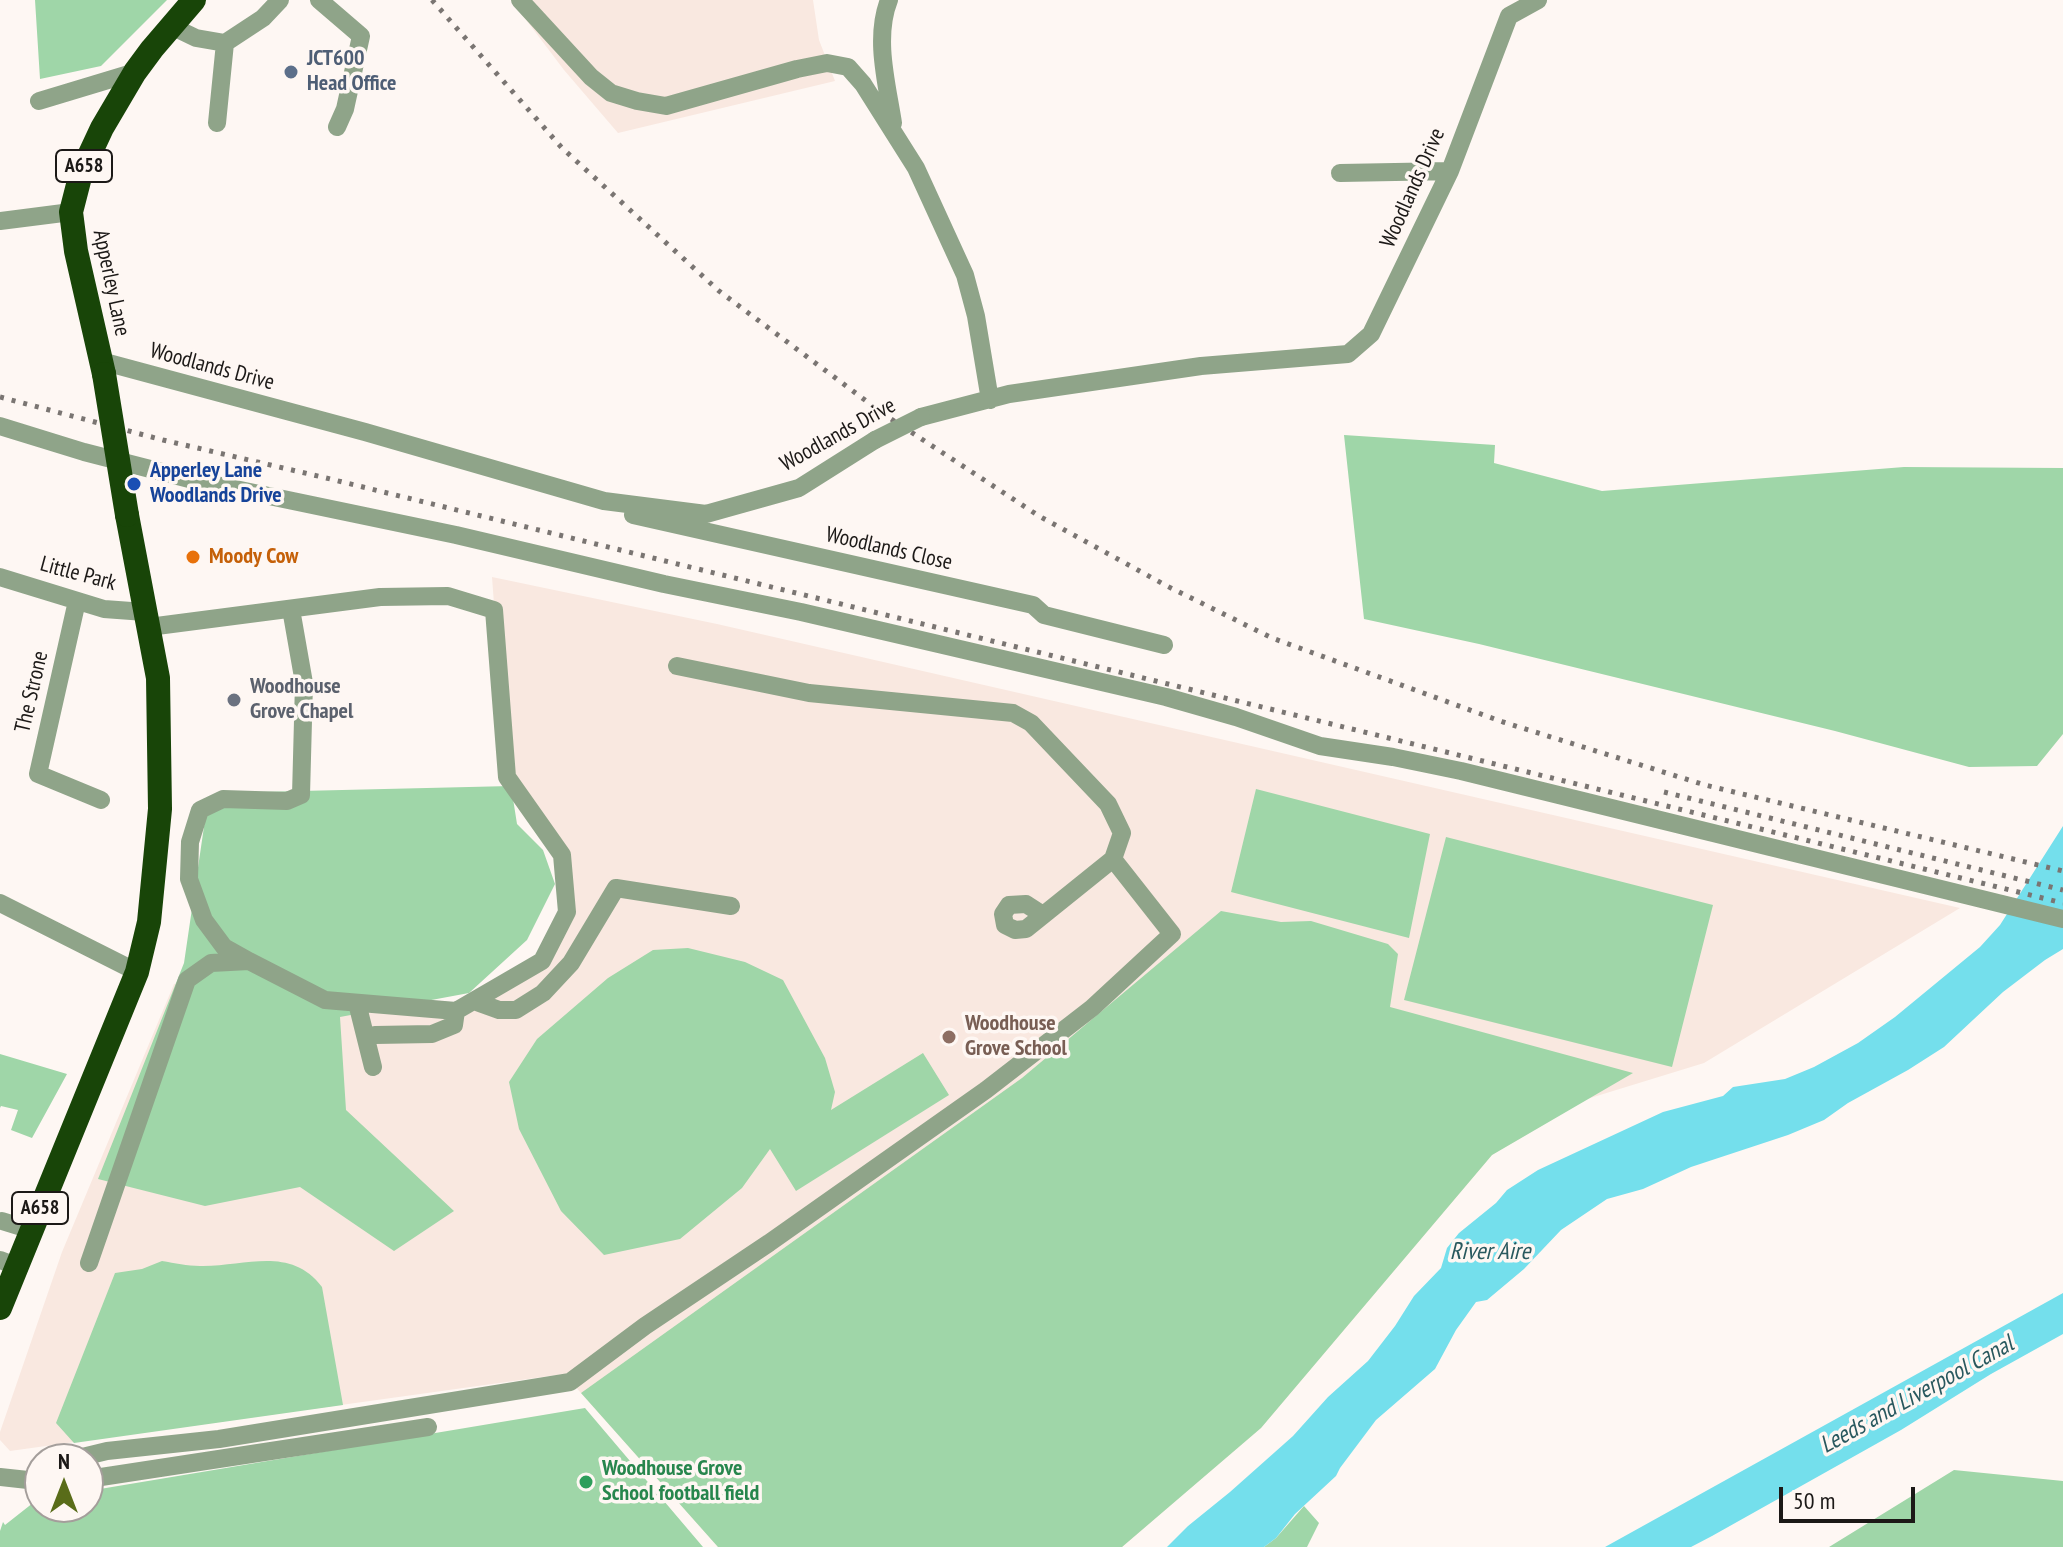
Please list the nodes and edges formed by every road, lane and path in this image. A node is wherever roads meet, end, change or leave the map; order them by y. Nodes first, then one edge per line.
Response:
1 (194, 0) edge
2 (280, 0) edge
3 (319, 0) edge
4 (520, 0) edge
5 (889, 0) edge
6 (1538, 0) edge
7 (1509, 8) edge
8 (171, 26) junction
9 (225, 43) junction
10 (135, 72) junction
11 (39, 101) dead end
12 (217, 123) dead end
13 (337, 127) dead end
14 (895, 133) junction
15 (1450, 171) junction
16 (1340, 173) dead end
17 (71, 212) junction
18 (0, 221) edge
19 (102, 367) junction
20 (990, 400) junction
21 (0, 426) edge
22 (604, 501) junction
23 (0, 577) edge
24 (77, 601) junction
25 (291, 609) junction
26 (147, 620) junction
27 (1164, 645) dead end
28 (677, 666) dead end
29 (101, 800) dead end
30 (1113, 859) junction
31 (0, 903) edge
32 (731, 906) dead end
33 (1043, 915) dead end
34 (2063, 919) edge
35 (249, 961) junction
36 (137, 972) junction
37 (474, 1001) junction
38 (357, 1003) junction
39 (456, 1011) junction
40 (366, 1037) junction
41 (373, 1067) dead end
42 (2, 1221) dead end
43 (31, 1230) junction
44 (8, 1263) edge
45 (89, 1263) dead end
46 (0, 1308) edge
47 (428, 1427) dead end
48 (104, 1452) edge
49 (104, 1477) edge
50 (1, 1479) edge
51 (24, 1480) edge

1 - 8 highway, Apperley Lane / A658
2 - 9 street
3 - 13 street
4 - 14 street
5 - 14 street
6 - 7 street, Woodlands Drive
7 - 15 street, Woodlands Drive
8 - 9 street
8 - 10 highway, Apperley Lane / A658
9 - 12 street
10 - 11 street
10 - 17 highway, Apperley Lane / A658
14 - 20 street
15 - 16 street
15 - 20 street, Woodlands Drive
17 - 18 street
17 - 19 highway, Apperley Lane / A658
19 - 22 street, Woodlands Drive
19 - 26 highway, Apperley Lane / A658, bridge
20 - 22 street, Woodlands Drive, bridge
21 - 34 street
22 - 27 street, Woodlands Close
23 - 24 street, Little Park
24 - 26 street, Little Park
24 - 29 street, The Strone
25 - 26 street, Little Park
25 - 35 street
25 - 37 street, Little Park
26 - 36 highway, A658
28 - 30 street
30 - 33 street
30 - 48 street
31 - 36 street
32 - 37 street
35 - 38 street
35 - 45 street
36 - 43 highway, A658
37 - 39 street
38 - 39 street
38 - 40 street
39 - 40 street
40 - 41 street
42 - 43 street
43 - 44 highway, A658
44 - 46 highway, A658
47 - 49 street
50 - 51 street

